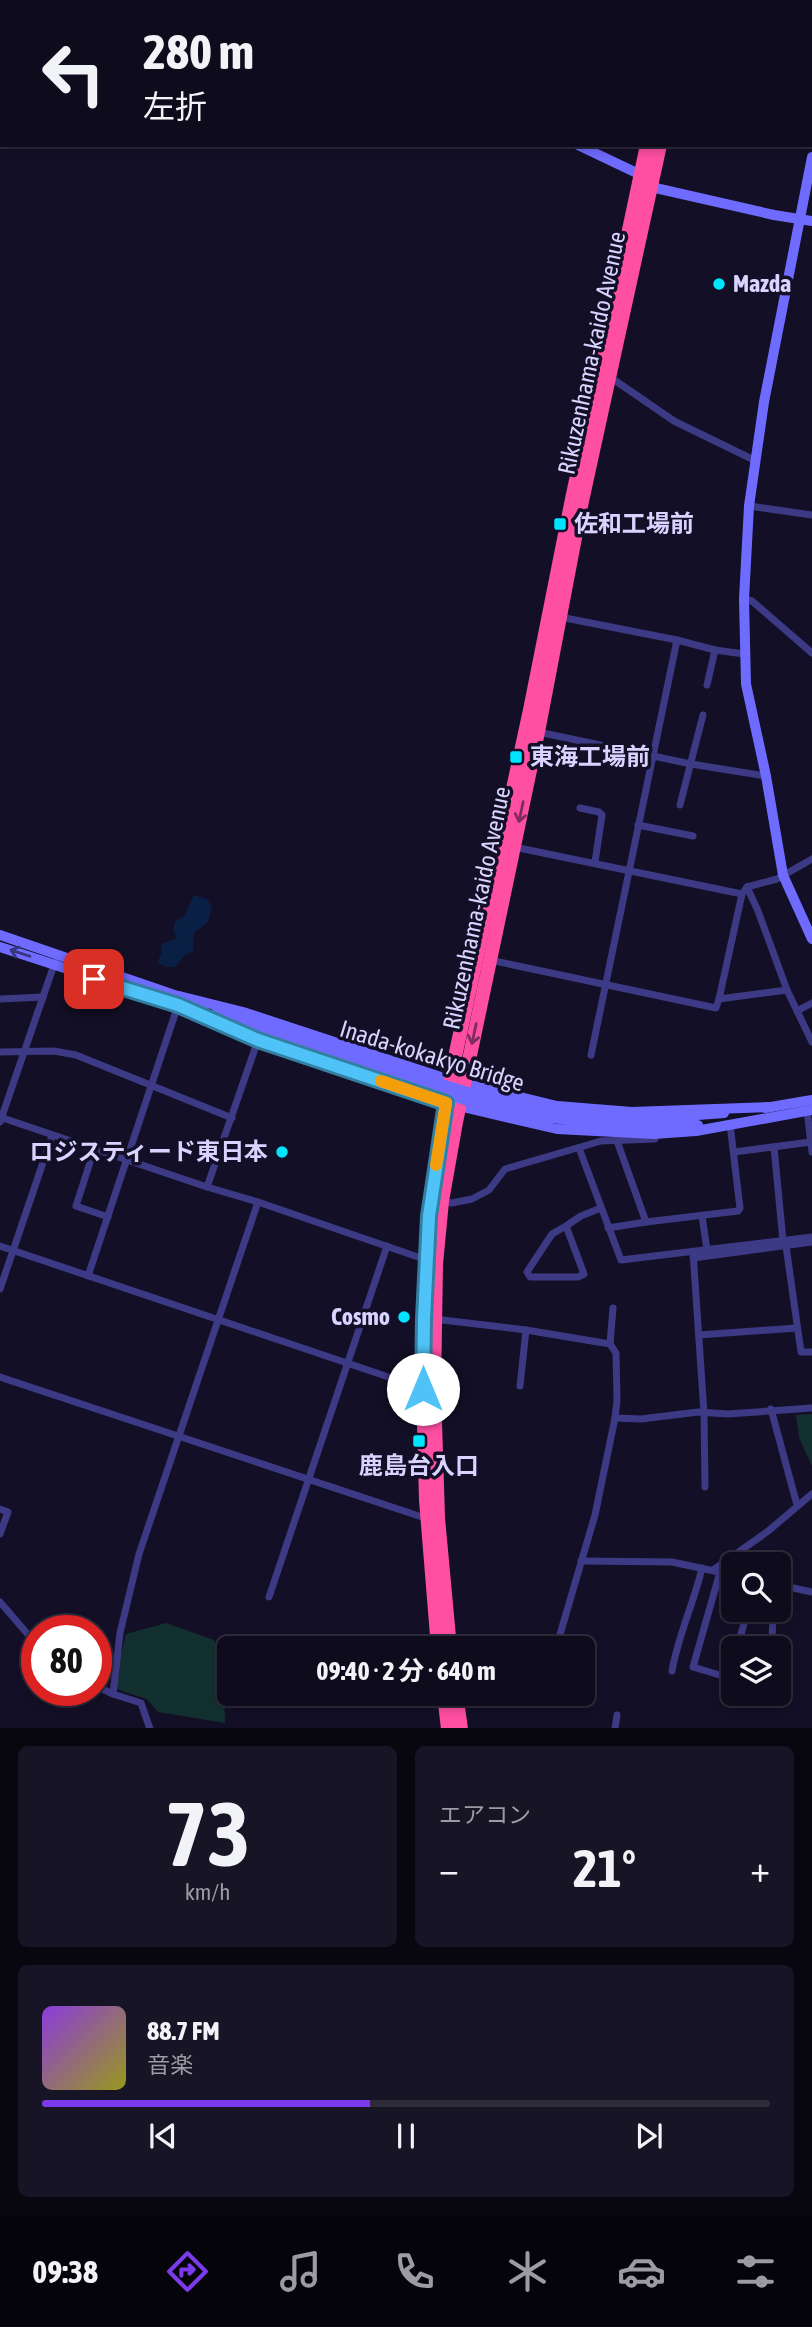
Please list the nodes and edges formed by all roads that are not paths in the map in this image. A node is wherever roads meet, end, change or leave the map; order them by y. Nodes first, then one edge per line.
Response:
1 (582, 147) edge
2 (648, 147) edge
3 (660, 147) edge
4 (812, 157) edge
5 (641, 174) junction
6 (810, 179) edge
7 (651, 187) junction
8 (800, 220) junction
9 (812, 221) edge
10 (609, 376) junction
11 (756, 461) junction
12 (749, 506) junction
13 (812, 515) edge
14 (744, 599) junction
15 (560, 617) junction
16 (677, 640) junction
17 (715, 650) junction
18 (812, 653) edge
19 (744, 654) junction
20 (707, 685) dead end
21 (703, 715) dead end
22 (538, 732) junction
23 (652, 756) junction
24 (691, 764) junction
25 (766, 776) junction
26 (680, 804) dead end
27 (580, 808) dead end
28 (638, 825) junction
29 (693, 836) dead end
30 (514, 847) junction
31 (812, 859) edge
32 (595, 862) junction
33 (629, 870) junction
34 (783, 875) junction
35 (744, 890) junction
36 (0, 935) edge
37 (812, 939) edge
38 (0, 947) edge
39 (489, 959) junction
40 (56, 960) junction
41 (606, 984) junction
42 (787, 990) junction
43 (43, 997) junction
44 (0, 999) edge
45 (719, 999) junction
46 (178, 1000) junction
47 (812, 1003) edge
48 (797, 1011) junction
49 (216, 1013) junction
50 (258, 1040) junction
51 (812, 1042) edge
52 (25, 1051) junction
53 (0, 1052) edge
54 (591, 1055) dead end
55 (457, 1082) junction
56 (152, 1084) junction
57 (453, 1104) junction
58 (770, 1107) junction
59 (810, 1109) edge
60 (232, 1118) junction
61 (0, 1119) edge
62 (728, 1122) junction
63 (52, 1136) junction
64 (617, 1141) junction
65 (811, 1142) edge
66 (774, 1147) junction
67 (579, 1148) junction
68 (94, 1150) junction
69 (734, 1152) junction
70 (812, 1152) edge
71 (127, 1161) junction
72 (207, 1187) junction
73 (442, 1201) junction
74 (258, 1202) junction
75 (601, 1208) junction
76 (702, 1216) junction
77 (108, 1217) junction
78 (646, 1222) junction
79 (566, 1226) junction
80 (608, 1228) junction
81 (812, 1240) edge
82 (785, 1243) junction
83 (0, 1246) edge
84 (387, 1246) junction
85 (13, 1250) junction
86 (707, 1250) junction
87 (693, 1255) junction
88 (431, 1259) junction
89 (88, 1276) junction
90 (0, 1289) edge
91 (613, 1308) dead end
92 (219, 1319) junction
93 (434, 1319) junction
94 (797, 1328) junction
95 (526, 1330) junction
96 (699, 1335) junction
97 (610, 1344) junction
98 (812, 1352) edge
99 (347, 1363) junction
100 (0, 1377) edge
101 (520, 1386) dead end
102 (429, 1390) junction
103 (812, 1408) edge
104 (771, 1409) junction
105 (704, 1413) junction
106 (615, 1418) junction
107 (178, 1437) junction
108 (308, 1481) junction
109 (705, 1487) dead end
110 (812, 1494) edge
111 (797, 1505) junction
112 (0, 1509) edge
113 (432, 1519) junction
114 (0, 1534) edge
115 (581, 1561) junction
116 (702, 1568) junction
117 (717, 1571) junction
118 (721, 1572) edge
119 (791, 1588) edge
120 (812, 1592) edge
121 (269, 1597) dead end
122 (0, 1602) edge
123 (21, 1626) edge
124 (437, 1636) edge
125 (448, 1636) edge
126 (559, 1636) edge
127 (672, 1671) dead end
128 (721, 1675) edge
129 (113, 1694) joint
130 (446, 1706) edge
131 (458, 1706) edge
132 (617, 1715) dead end
133 (150, 1728) edge
134 (449, 1728) edge
135 (461, 1728) edge
136 (615, 1728) edge

1 - 5 street
2 - 5 highway, Rikuzenhama-kaido Avenue
3 - 7 highway, Rikuzenhama-kaido Avenue
4 - 6 street
5 - 7 street
5 - 55 highway, Rikuzenhama-kaido Avenue
6 - 8 street
7 - 8 street
7 - 10 highway, Rikuzenhama-kaido Avenue
8 - 9 street
8 - 11 street
10 - 11 street
10 - 15 highway, Rikuzenhama-kaido Avenue
11 - 12 street
12 - 13 street
12 - 14 street
14 - 18 street
14 - 19 street
15 - 16 street
15 - 22 highway, Rikuzenhama-kaido Avenue
16 - 17 street
16 - 23 street
17 - 19 street
17 - 20 street
19 - 25 street
21 - 24 street
22 - 23 street
22 -> 30 highway, Rikuzenhama-kaido Avenue
23 - 24 street
23 - 28 street
24 - 25 street
24 - 26 street
25 - 34 street
27 - 32 street
28 - 29 street
28 - 33 street
30 - 32 street
30 - 39 highway, Rikuzenhama-kaido Avenue
31 - 34 street
32 - 33 street
33 - 35 street
33 - 41 street
34 - 35 street
34 - 37 street
35 - 42 street
35 - 45 street
36 - 40 street
40 -> 38 street
39 - 41 street
39 -> 55 highway, Rikuzenhama-kaido Avenue
40 - 43 street
40 - 46 street
41 - 45 street
41 - 54 street
42 - 45 street
42 - 48 street
43 - 44 street
43 - 52 street
46 - 49 street
46 - 50 street
46 - 55 street
46 - 56 street
47 - 48 street
48 - 51 street
49 - 62 street, Inada-kokakyo Bridge, bridge
49 - 62 street, Inada-kokakyo Bridge, bridge
50 - 57 street
50 - 60 street
52 - 53 street
52 - 56 street
52 - 61 street
55 - 57 highway, Rikuzenhama-kaido Avenue
55 - 58 street
56 - 60 street
56 - 71 street
57 - 62 street
57 - 73 highway, Rikuzenhama-kaido Avenue
57 - 88 highway, Rikuzenhama-kaido Avenue
58 - 59 street
58 - 62 street
59 - 62 street
59 - 65 street
60 - 72 street
61 - 63 street
62 - 64 street
62 - 69 street
63 - 68 street
63 - 85 street
64 - 67 street
64 - 78 street
65 - 66 street
65 - 70 street
66 - 69 street
66 - 82 street
67 - 73 street
67 - 75 street
68 - 71 street
68 - 77 street
69 - 76 street
71 - 72 street
71 - 77 street
72 - 74 street
73 - 88 highway, Rikuzenhama-kaido Avenue
74 - 84 street
74 - 92 street
75 - 79 street
75 - 80 street
76 - 78 street
76 - 86 street
77 - 89 street
78 - 80 street
79 - 79 street
80 - 87 street
81 - 82 street
82 - 86 street
82 - 87 street
82 - 94 street
83 - 85 street
84 - 88 street
84 - 99 street
85 - 89 street
85 - 90 street
86 - 87 street
87 - 96 street
88 - 93 highway, Rikuzenhama-kaido Avenue
88 - 102 highway, Rikuzenhama-kaido Avenue
89 - 92 street
91 - 97 street
92 - 99 street
92 - 107 street
93 - 95 street
93 - 102 highway, Rikuzenhama-kaido Avenue
94 - 96 street
94 - 98 street
95 - 97 street
95 - 101 street
96 - 105 street
97 - 106 street
99 - 102 street
99 - 108 street
100 - 107 street
102 - 113 highway, Rikuzenhama-kaido Avenue
103 - 104 street
104 - 105 street
104 - 111 street
105 - 106 street
105 - 109 street
106 - 115 street
107 - 108 street
107 - 129 street
108 - 113 street
108 - 121 street
110 - 111 street
111 - 117 street
112 - 114 street
113 - 124 highway, Rikuzenhama-kaido Avenue
113 - 125 highway, Rikuzenhama-kaido Avenue
115 - 116 street
115 - 126 street
116 - 117 street
116 - 127 street
117 - 118 street
117 - 128 street
119 - 120 street
122 - 123 street
129 - 133 street
130 - 134 highway
131 - 135 highway
132 - 136 street

